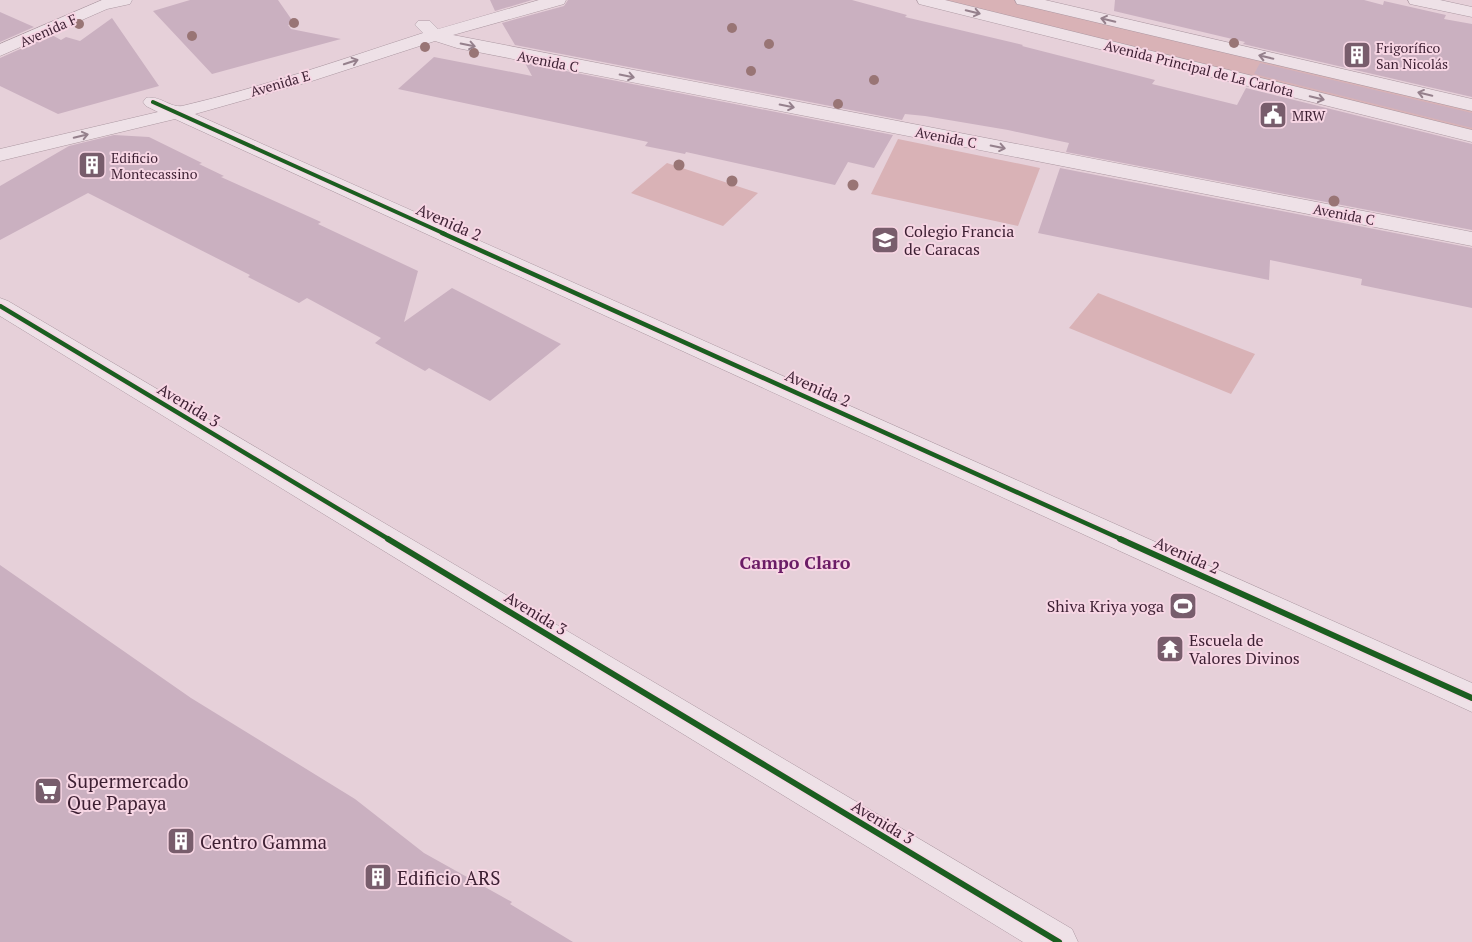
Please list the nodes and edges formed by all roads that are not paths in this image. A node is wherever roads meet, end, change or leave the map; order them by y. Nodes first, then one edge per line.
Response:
1 (124, 0) edge
2 (518, 0) edge
3 (558, 0) edge
4 (925, 0) edge
5 (1023, 0) edge
6 (1416, 0) edge
7 (1472, 12) edge
8 (430, 30) junction
9 (0, 51) edge
10 (153, 102) junction
11 (1472, 105) edge
12 (177, 112) junction
13 (1472, 136) edge
14 (0, 155) edge
15 (1472, 239) edge
16 (0, 306) edge
17 (1472, 698) edge
18 (1059, 942) edge

1 - 9 street, Avenida F
2 - 8 street, Avenida E
3 - 8 street, Avenida E
4 -> 13 street, Avenida Principal de La Carlota
11 -> 5 street, Avenida Principal de La Carlota
6 - 7 street
8 - 10 street, Avenida E
12 -> 8 street, Avenida E
8 -> 15 street, Avenida C
10 - 12 street, Avenida 2
10 - 14 street, Avenida E
14 -> 12 street, Avenida E
12 - 17 street, Avenida 2
16 - 18 street, Avenida 3

